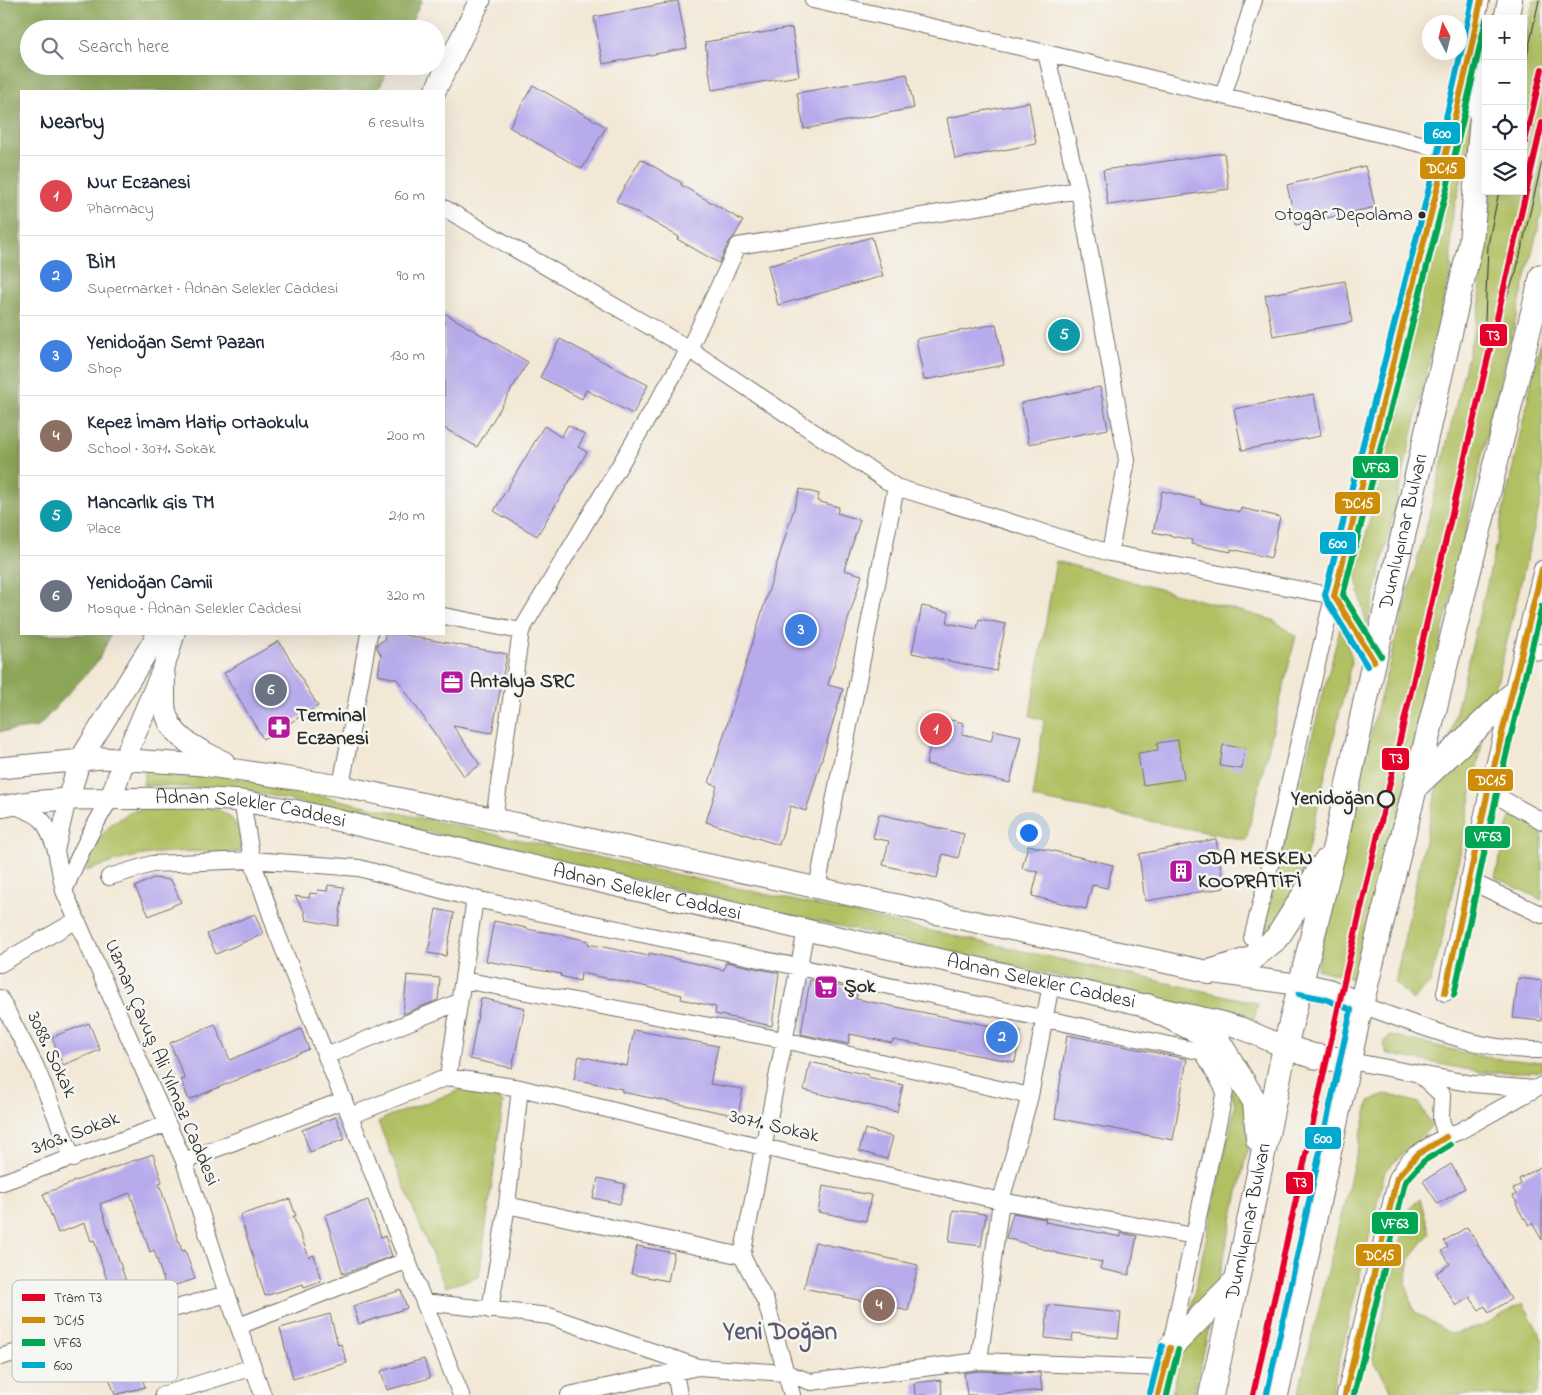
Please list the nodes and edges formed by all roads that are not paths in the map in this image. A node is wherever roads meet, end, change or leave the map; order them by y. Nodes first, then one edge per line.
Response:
1 (480, 0) edge
2 (813, 0) edge
3 (1254, 0) edge
4 (1481, 0) edge
5 (1510, 0) edge
6 (1507, 15) edge
7 (1046, 53) junction
8 (1468, 58) junction
9 (445, 71) edge
10 (443, 75) edge
11 (435, 90) edge
12 (1223, 96) junction
13 (1482, 105) edge
14 (1482, 131) edge
15 (1446, 150) junction
16 (1079, 190) junction
17 (445, 209) edge
18 (1542, 276) edge
19 (689, 349) junction
20 (896, 487) junction
21 (1110, 553) junction
22 (1542, 569) edge
23 (1334, 596) junction
24 (445, 616) edge
25 (522, 631) junction
26 (157, 635) edge
27 (174, 635) edge
28 (369, 635) edge
29 (1522, 650) junction
30 (1542, 652) edge
31 (1374, 662) junction
32 (164, 666) junction
33 (1511, 696) junction
34 (80, 760) junction
35 (124, 760) junction
36 (0, 768) edge
37 (238, 769) junction
38 (341, 786) junction
39 (1416, 786) junction
40 (1488, 791) junction
41 (112, 798) junction
42 (68, 800) junction
43 (242, 800) junction
44 (6, 806) edge
45 (494, 819) junction
46 (1542, 821) edge
47 (1335, 846) junction
48 (56, 851) junction
49 (252, 860) junction
50 (109, 877) dead end
51 (1468, 880) junction
52 (817, 888) junction
53 (64, 891) junction
54 (475, 899) junction
55 (1542, 916) edge
56 (76, 920) junction
57 (806, 930) junction
58 (1252, 938) dead end
59 (0, 964) edge
60 (798, 968) junction
61 (1210, 972) junction
62 (462, 980) junction
63 (1051, 984) junction
64 (1301, 984) junction
65 (1445, 992) dead end
66 (0, 998) edge
67 (459, 1002) junction
68 (1361, 1005) junction
69 (1147, 1006) junction
70 (1045, 1019) junction
71 (784, 1040) junction
72 (1285, 1047) junction
73 (1542, 1050) edge
74 (326, 1056) junction
75 (1350, 1061) junction
76 (1418, 1074) junction
77 (448, 1077) junction
78 (1539, 1087) edge
79 (520, 1088) junction
80 (1030, 1096) junction
81 (344, 1100) junction
82 (350, 1116) junction
83 (167, 1124) junction
84 (1446, 1136) junction
85 (764, 1147) junction
86 (73, 1159) junction
87 (184, 1161) junction
88 (1260, 1166) junction
89 (0, 1183) edge
90 (1000, 1201) junction
91 (507, 1205) junction
92 (1194, 1236) junction
93 (742, 1256) junction
94 (408, 1260) junction
95 (1236, 1280) junction
96 (227, 1294) junction
97 (424, 1302) junction
98 (178, 1308) edge
99 (490, 1310) junction
100 (239, 1326) junction
101 (1167, 1358) junction
102 (979, 1361) junction
103 (253, 1366) junction
104 (698, 1367) junction
105 (675, 1372) junction
106 (786, 1373) junction
107 (163, 1395) edge
108 (263, 1395) edge
109 (461, 1395) edge
110 (570, 1395) edge
111 (679, 1395) edge
112 (792, 1395) edge
113 (1158, 1395) edge
114 (1210, 1395) edge
115 (1276, 1395) edge
116 (1345, 1395) edge

1 - 9 main road
2 - 7 street
3 - 12 street
4 - 8 street
5 - 6 highway
7 - 12 street
7 - 16 street
8 - 13 highway, Dumlupınar Bulvarı
8 - 15 street
10 - 11 main road
12 - 15 street
14 - 31 highway, Dumlupınar Bulvarı
15 - 23 street
16 - 19 street
16 - 21 street
17 - 19 street
18 - 39 highway
19 - 20 street
19 - 25 street
20 - 21 street
20 - 52 street
21 - 23 street
22 - 29 street
23 - 31 highway
23 - 58 street
24 - 25 street
25 - 45 street
26 - 34 main road
27 - 32 main road, Adnan Selekler Caddesi
28 - 38 street
29 - 30 street
29 - 33 street
31 - 47 highway, Dumlupınar Bulvarı
32 - 35 main road, Adnan Selekler Caddesi
32 - 37 main road, Adnan Selekler Caddesi
33 - 39 highway
33 - 40 street
34 - 35 main road, Adnan Selekler Caddesi
34 - 36 main road, Adnan Selekler Caddesi
34 - 42 main road
35 - 37 main road, Adnan Selekler Caddesi
35 - 41 main road
37 - 38 main road, Adnan Selekler Caddesi
38 - 45 main road, Adnan Selekler Caddesi
39 - 68 highway
40 - 46 street
40 - 51 street
41 - 42 main road, Adnan Selekler Caddesi
41 - 43 main road, Adnan Selekler Caddesi
41 - 53 street
42 - 44 main road, Adnan Selekler Caddesi
42 - 48 street
43 - 49 street
43 - 57 main road, Adnan Selekler Caddesi
44 - 48 street, Uzman Çavuş Ali Yılmaz Caddesi
45 - 52 main road, Adnan Selekler Caddesi
47 - 61 highway
47 - 64 highway, Dumlupınar Bulvarı
48 - 53 street, Uzman Çavuş Ali Yılmaz Caddesi
49 - 50 street
49 - 54 street
49 - 74 street
51 - 55 street
51 - 65 street
52 - 61 main road, Adnan Selekler Caddesi
53 - 56 street, Uzman Çavuş Ali Yılmaz Caddesi
54 - 60 street
54 - 62 street
56 - 59 street
56 - 83 street, Uzman Çavuş Ali Yılmaz Caddesi
57 - 60 street
57 - 63 main road, Adnan Selekler Caddesi
60 - 70 street
60 - 71 street
61 - 64 main road, Adnan Selekler Caddesi
62 - 67 street
62 - 71 street
63 - 69 main road, Adnan Selekler Caddesi
63 - 70 street
64 - 68 highway
64 - 72 highway, Dumlupınar Bulvarı
66 - 86 street, 3088. Sokak
67 - 74 street
67 - 77 street
68 - 73 street
68 - 75 highway
69 - 72 main road, Adnan Selekler Caddesi
69 - 88 highway
70 - 80 street
70 - 92 street
71 - 80 street
71 - 85 street
72 - 75 highway
72 - 88 highway, Dumlupınar Bulvarı
74 - 81 street
75 - 76 street
75 - 115 highway
76 - 78 street
76 - 84 street
77 - 79 street, 3071. Sokak
77 - 82 street
78 - 84 street
79 - 85 street, 3071. Sokak
79 - 91 street
80 - 90 street
81 - 82 street
81 - 87 street
82 - 94 street
83 - 86 street, 3103. Sokak
83 - 87 street, Uzman Çavuş Ali Yılmaz Caddesi
84 - 116 street
85 - 90 street, 3071. Sokak
85 - 93 street
86 - 89 street, 3103. Sokak
87 - 96 street, Uzman Çavuş Ali Yılmaz Caddesi
88 - 95 highway, Dumlupınar Bulvarı
90 - 92 street, 3071. Sokak
90 - 102 street
91 - 93 street
91 - 99 street
92 - 101 street
93 - 106 street
94 - 97 street
94 - 100 street
95 - 101 highway
95 - 114 highway, Dumlupınar Bulvarı
96 - 98 street
96 - 100 street, Uzman Çavuş Ali Yılmaz Caddesi
97 - 99 street
97 - 109 street
99 - 104 street
100 - 103 street, Uzman Çavuş Ali Yılmaz Caddesi
101 - 102 street
101 - 113 street
102 - 106 street
103 - 107 street
103 - 108 street, Uzman Çavuş Ali Yılmaz Caddesi
104 - 105 street
104 - 106 street
105 - 110 street
105 - 111 street
106 - 112 street

